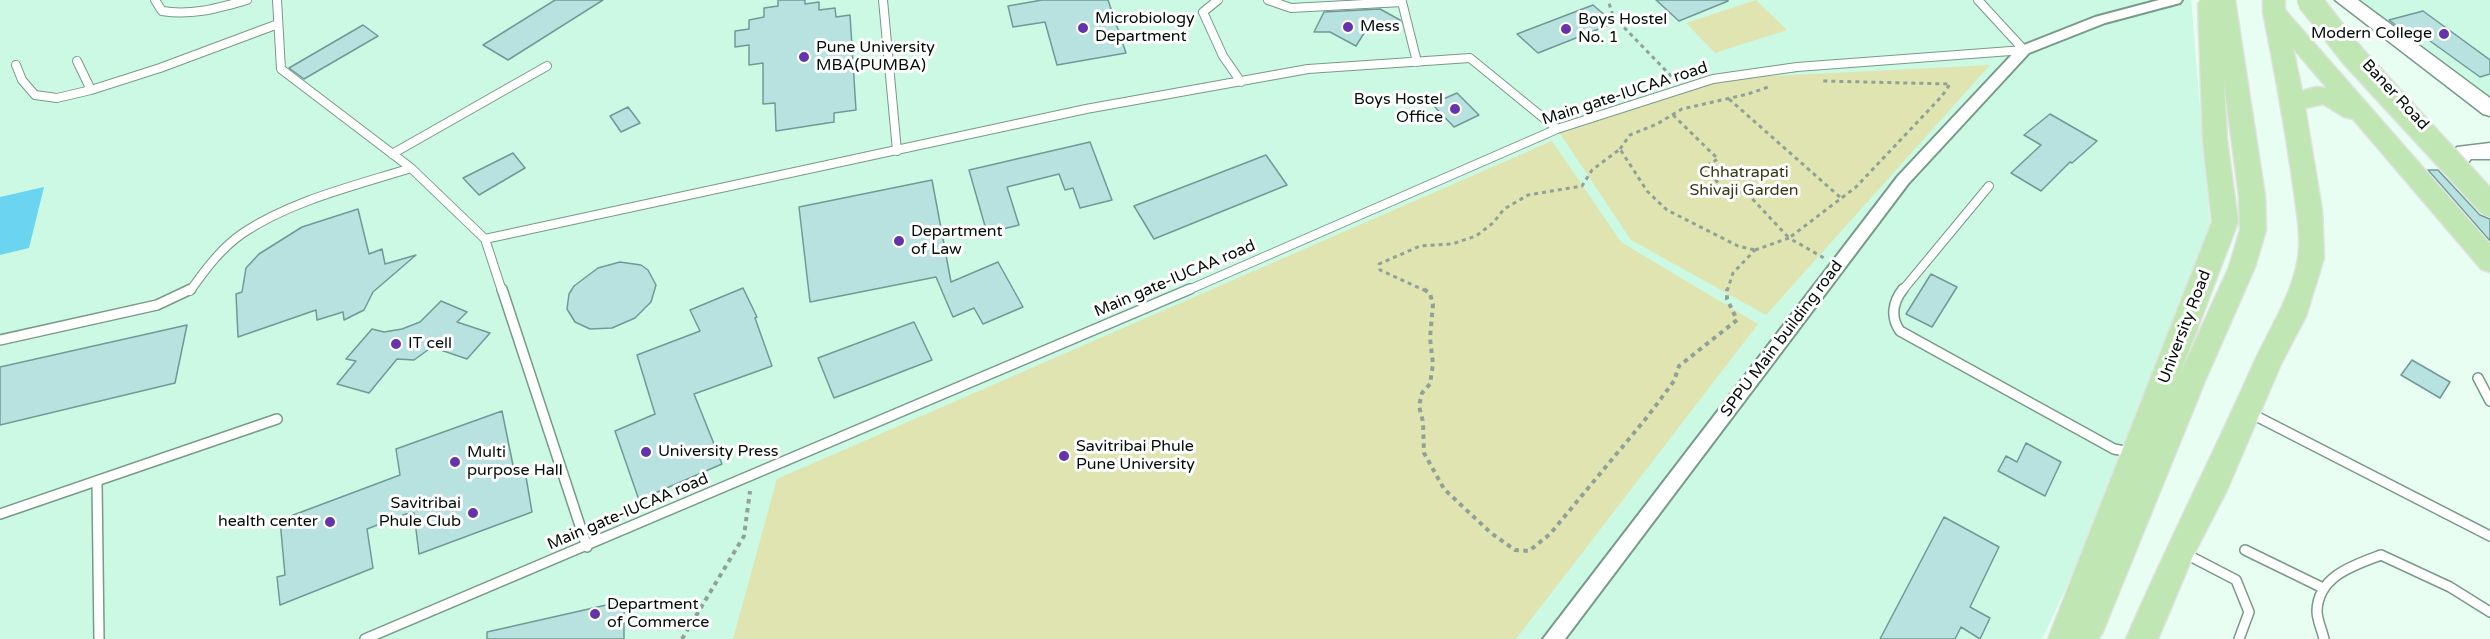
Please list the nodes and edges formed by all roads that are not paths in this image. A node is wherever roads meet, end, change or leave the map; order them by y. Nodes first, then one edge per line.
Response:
1 (155, 0) edge
2 (248, 0) edge
3 (277, 0) edge
4 (882, 0) edge
5 (1218, 0) edge
6 (1268, 0) edge
7 (1978, 0) edge
8 (2175, 0) edge
9 (2209, 0) edge
10 (2224, 0) edge
11 (2309, 0) edge
12 (2345, 0) edge
13 (2273, 3) edge
14 (278, 24) junction
15 (2024, 50) junction
16 (77, 61) dead end
17 (1416, 62) junction
18 (16, 65) dead end
19 (548, 66) dead end
20 (1241, 82) junction
21 (91, 90) junction
22 (2293, 104) junction
23 (2488, 105) edge
24 (1557, 129) junction
25 (2376, 132) junction
26 (897, 151) junction
27 (2490, 151) edge
28 (392, 154) junction
29 (2457, 162) junction
30 (411, 168) junction
31 (1989, 186) dead end
32 (2490, 198) edge
33 (2490, 205) edge
34 (485, 239) junction
35 (2490, 245) edge
36 (2490, 262) edge
37 (0, 340) edge
38 (2478, 378) dead end
39 (2490, 401) edge
40 (2247, 411) junction
41 (277, 419) dead end
42 (2134, 453) junction
43 (97, 481) junction
44 (0, 514) edge
45 (2490, 536) edge
46 (587, 546) junction
47 (2246, 550) dead end
48 (2181, 551) junction
49 (2323, 588) junction
50 (2490, 612) edge
51 (99, 639) edge
52 (365, 639) edge
53 (1553, 639) edge
54 (2064, 639) edge
55 (2078, 639) edge
56 (2142, 639) edge
57 (2239, 639) edge
58 (2324, 639) edge

1 - 2 lane
3 - 14 lane
4 - 26 lane
5 - 20 lane
6 - 17 lane
7 - 15 lane
8 - 15 street
9 - 42 main road, University Road
10 - 55 main road
11 - 29 main road, Baner Road
11 - 33 main road, bridge
12 - 23 main road
13 - 22 main road
13 - 25 main road
13 - 35 main road
14 - 21 lane
14 - 28 lane
15 - 24 lane, Main gate-IUCAA road
15 - 53 street, SPPU Main building road
16 - 21 lane
17 - 20 lane
17 - 24 lane
18 - 21 lane
19 - 28 lane
20 - 26 lane
22 - 25 main road
22 - 40 main road
24 - 46 lane, Main gate-IUCAA road
25 - 36 main road
26 - 34 lane
27 - 29 main road
28 - 30 lane
29 - 32 main road, Baner Road
30 - 34 lane
30 - 37 lane
31 - 42 lane
34 - 46 lane
38 - 39 lane
40 - 45 lane
40 - 48 main road
41 - 43 lane
42 - 54 main road, University Road
43 - 44 lane
43 - 51 lane
46 - 52 lane, Main gate-IUCAA road
47 - 49 lane
48 - 56 main road
48 - 57 lane
49 - 50 lane
49 - 58 lane

